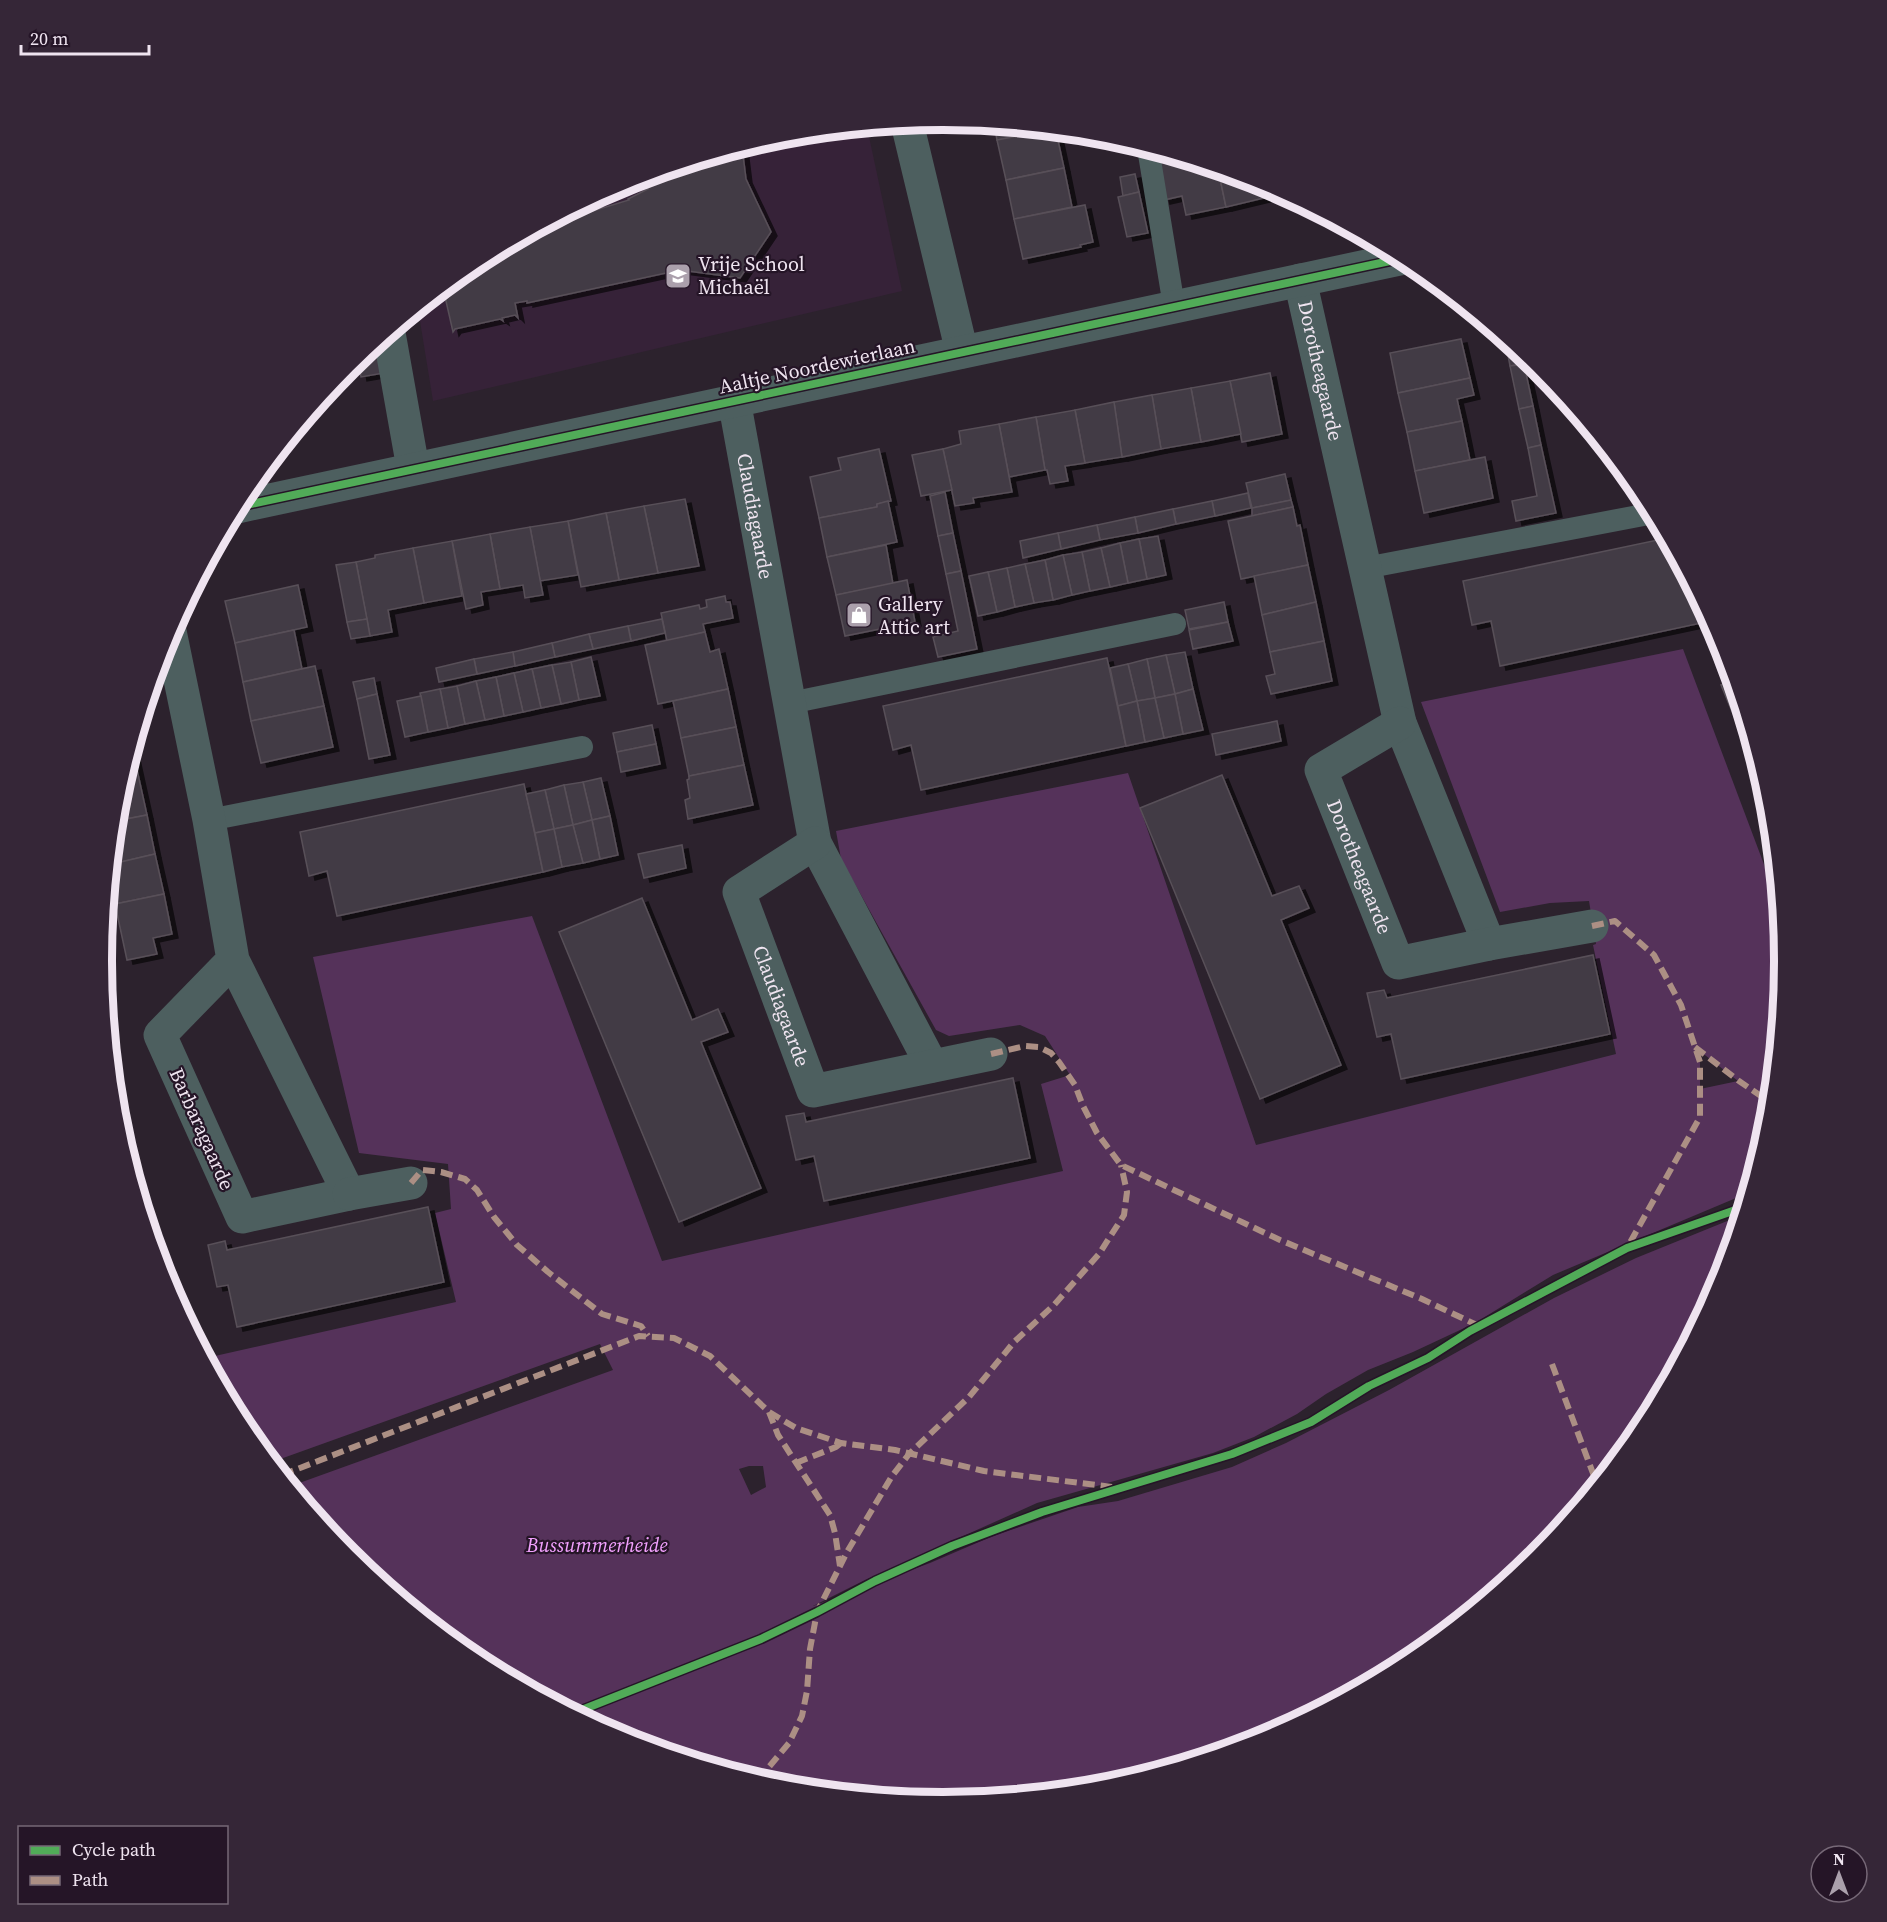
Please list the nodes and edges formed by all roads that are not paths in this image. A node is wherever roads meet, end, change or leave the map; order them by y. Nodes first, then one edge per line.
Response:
1 (909, 131) edge
2 (1149, 156) edge
3 (1390, 261) edge
4 (1300, 280) junction
5 (1174, 306) junction
6 (390, 341) edge
7 (962, 352) junction
8 (734, 400) junction
9 (413, 468) junction
10 (250, 504) edge
11 (1644, 515) edge
12 (1365, 568) junction
13 (1175, 624) dead end
14 (174, 647) edge
15 (789, 704) junction
16 (1401, 723) junction
17 (582, 747) dead end
18 (209, 819) junction
19 (815, 843) junction
20 (1592, 926) dead end
21 (1489, 944) junction
22 (233, 960) junction
23 (991, 1054) dead end
24 (932, 1066) junction
25 (411, 1183) dead end
26 (349, 1194) junction

1 - 7 street
2 - 5 lane
3 - 4 street, Aaltje Noordewierlaan
4 - 5 street, Aaltje Noordewierlaan
4 - 12 street, Dorotheagaarde
5 - 7 street, Aaltje Noordewierlaan
6 - 9 street
7 - 8 street, Aaltje Noordewierlaan
8 - 9 street, Aaltje Noordewierlaan
8 - 15 street, Claudiagaarde
9 - 10 street, Aaltje Noordewierlaan
11 - 12 lane
12 - 16 street, Dorotheagaarde
13 - 15 lane
14 - 18 street
15 - 19 street, Claudiagaarde
16 - 21 street, Dorotheagaarde
16 - 21 street, Dorotheagaarde
17 - 18 lane
18 - 22 street
19 - 24 street, Claudiagaarde
19 - 24 street, Claudiagaarde
20 - 21 street, Dorotheagaarde
22 - 26 street
22 - 26 street, Barbaragaarde
23 - 24 street, Claudiagaarde
25 - 26 street, Barbaragaarde

